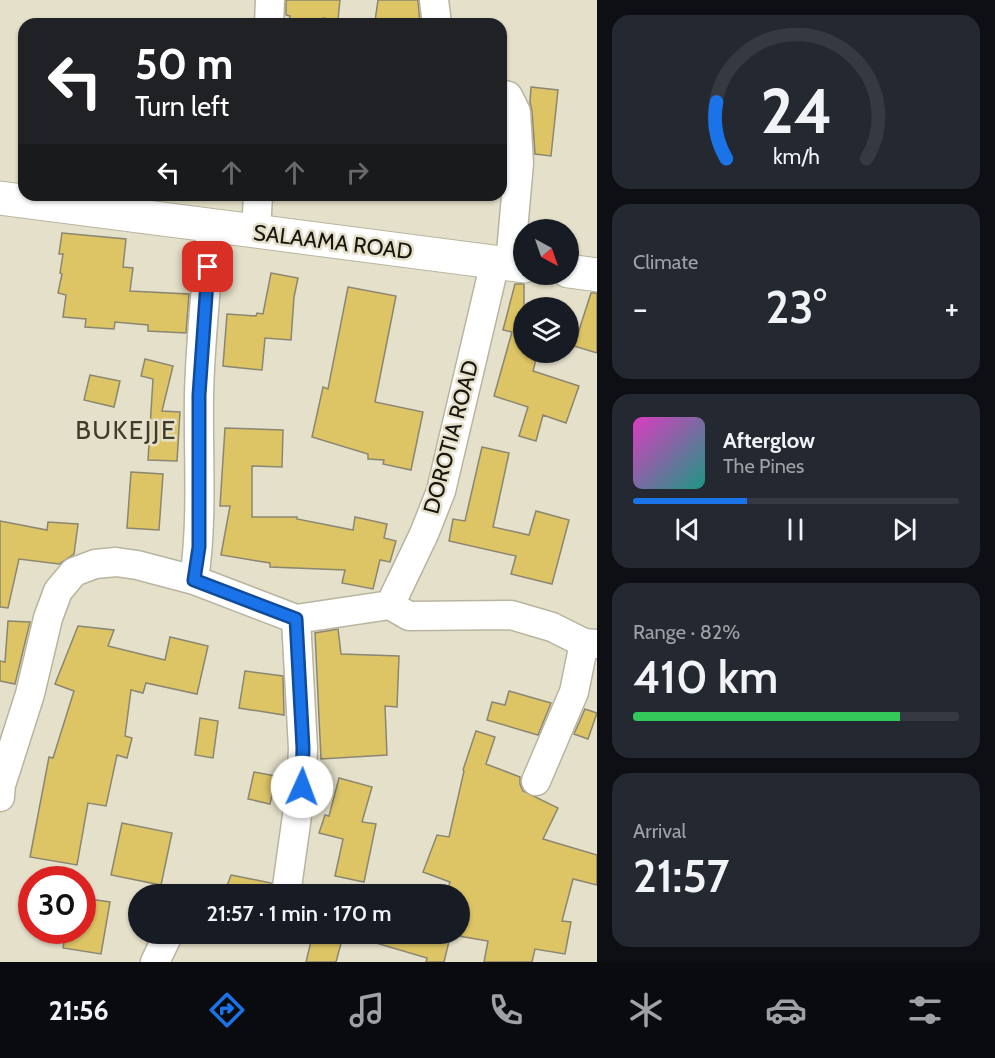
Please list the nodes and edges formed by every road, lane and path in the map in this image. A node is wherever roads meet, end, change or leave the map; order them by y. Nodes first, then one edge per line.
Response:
1 (270, 0) edge
2 (434, 0) edge
3 (269, 18) edge
4 (436, 18) edge
5 (507, 96) edge
6 (0, 198) edge
7 (18, 200) edge
8 (23, 201) edge
9 (258, 201) edge
10 (211, 226) junction
11 (256, 232) junction
12 (510, 264) edge
13 (579, 273) edge
14 (597, 275) edge
15 (194, 580) junction
16 (390, 605) junction
17 (296, 619) junction
18 (590, 644) edge
19 (536, 781) dead end
20 (0, 797) edge
21 (287, 884) edge
22 (164, 944) edge
23 (155, 962) edge

1 - 3 street
2 - 4 street
5 - 12 street, DOROTIA ROAD
6 - 7 main road, SALAAMA ROAD
8 - 10 main road, SALAAMA ROAD
9 - 11 street
10 - 11 main road, SALAAMA ROAD
10 - 15 street
11 - 12 main road, SALAAMA ROAD
12 - 16 street, DOROTIA ROAD
13 - 14 main road
15 - 17 street
15 - 20 street
16 - 17 street
16 - 18 street
17 - 21 street
18 - 19 street
22 - 23 street

